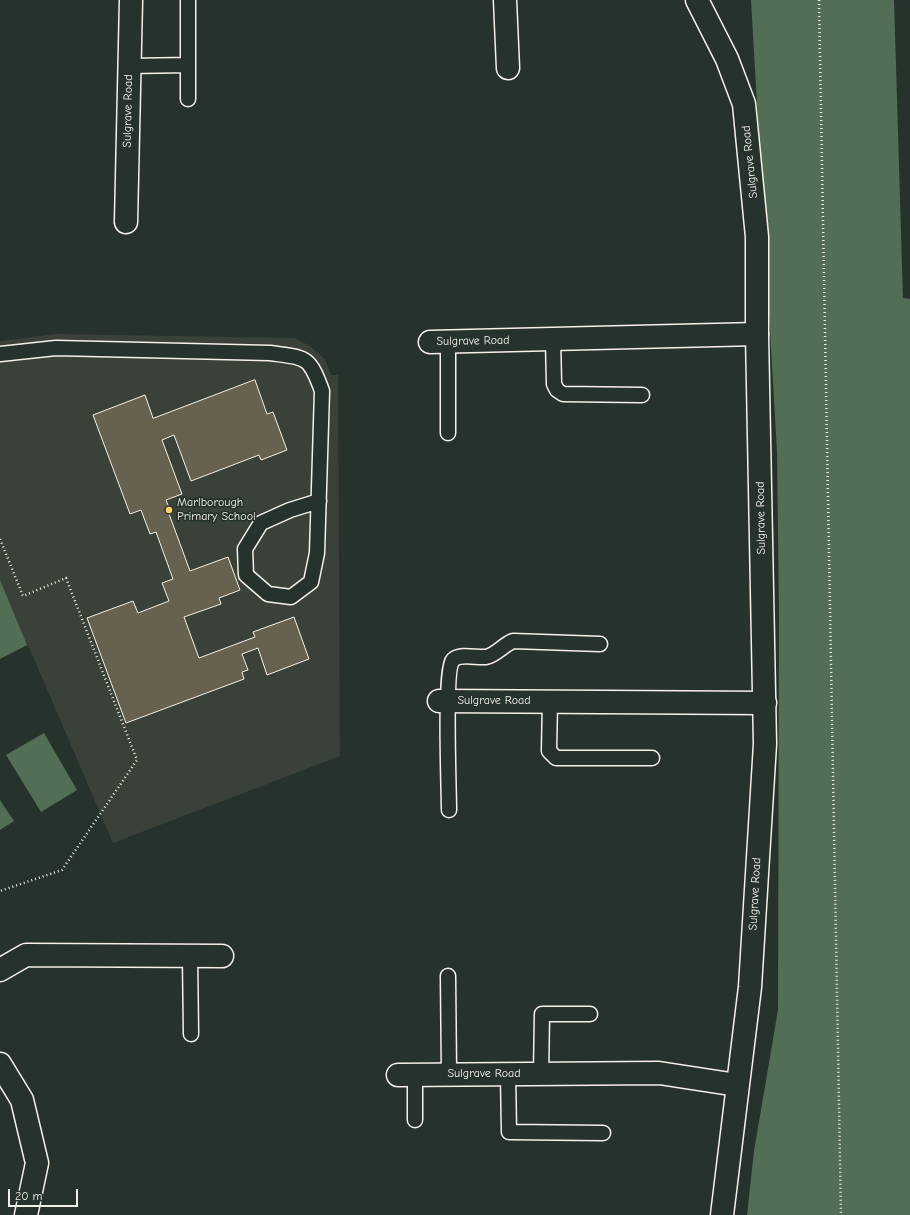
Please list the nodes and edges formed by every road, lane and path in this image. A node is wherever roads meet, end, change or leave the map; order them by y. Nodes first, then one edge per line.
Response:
1 (131, 0) edge
2 (188, 0) edge
3 (505, 0) edge
4 (698, 0) edge
5 (819, 0) edge
6 (188, 65) junction
7 (129, 66) junction
8 (508, 68) dead end
9 (188, 99) dead end
10 (126, 222) dead end
11 (757, 334) junction
12 (553, 339) junction
13 (439, 342) joint
14 (0, 354) edge
15 (642, 395) dead end
16 (448, 432) dead end
17 (319, 501) junction
18 (0, 539) edge
19 (600, 644) dead end
20 (444, 701) junction
21 (550, 702) junction
22 (765, 703) junction
23 (652, 758) dead end
24 (449, 810) dead end
25 (0, 891) edge
26 (190, 956) junction
27 (222, 956) dead end
28 (0, 970) edge
29 (448, 976) dead end
30 (590, 1014) dead end
31 (191, 1034) dead end
32 (0, 1064) edge
33 (449, 1074) junction
34 (508, 1074) junction
35 (542, 1074) junction
36 (406, 1075) joint
37 (737, 1085) junction
38 (415, 1120) dead end
39 (603, 1133) dead end
40 (26, 1215) edge
41 (722, 1215) edge
42 (841, 1215) edge

1 - 7 street, Sulgrave Road
2 - 6 lane
3 - 8 street
4 - 11 street, Sulgrave Road
5 - 42 path
6 - 7 lane
6 - 9 lane
7 - 10 street, Sulgrave Road
11 - 12 street, Sulgrave Road
11 - 22 street, Sulgrave Road
12 - 13 street, Sulgrave Road
12 - 15 lane
13 - 16 lane
14 - 17 lane
17 - 17 lane
18 - 25 path
19 - 20 lane
20 - 21 street, Sulgrave Road
20 - 24 lane
21 - 22 street, Sulgrave Road
21 - 23 lane
22 - 37 street, Sulgrave Road
26 - 27 street
26 - 28 street
26 - 31 lane
29 - 33 lane
30 - 35 lane
32 - 40 street
33 - 34 street, Sulgrave Road
33 - 36 street, Sulgrave Road
34 - 35 street, Sulgrave Road
34 - 39 lane
35 - 37 street, Sulgrave Road
36 - 38 lane
37 - 41 street, Sulgrave Road

